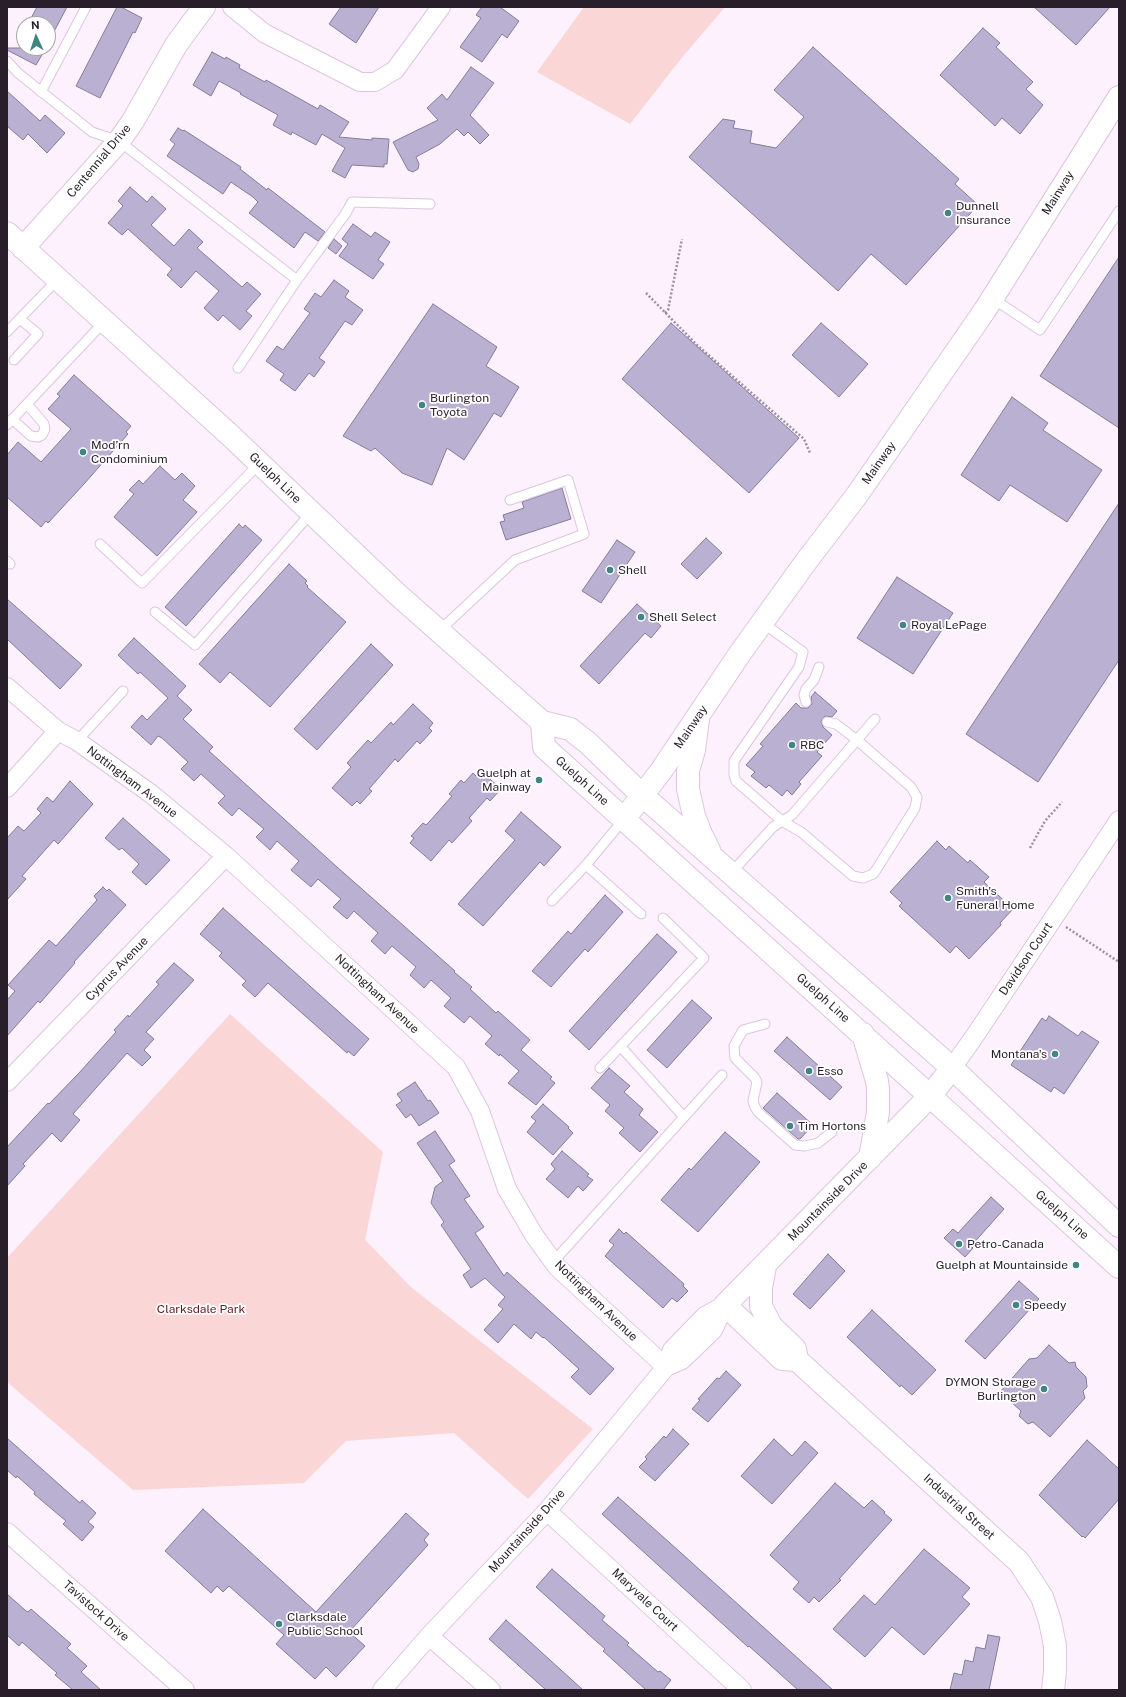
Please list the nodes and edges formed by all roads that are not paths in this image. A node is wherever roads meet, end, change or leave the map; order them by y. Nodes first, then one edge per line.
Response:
1 (86, 7) edge
2 (204, 7) edge
3 (232, 7) edge
4 (441, 7) edge
5 (7, 61) edge
6 (41, 92) junction
7 (1119, 97) edge
8 (119, 141) junction
9 (430, 204) dead end
10 (1119, 211) edge
11 (7, 233) edge
12 (23, 248) junction
13 (58, 279) junction
14 (297, 280) junction
15 (992, 298) junction
16 (20, 319) junction
17 (104, 322) junction
18 (7, 332) edge
19 (14, 360) dead end
20 (238, 368) dead end
21 (27, 404) junction
22 (10, 422) edge
23 (260, 463) junction
24 (510, 500) dead end
25 (312, 513) junction
26 (100, 544) dead end
27 (155, 612) dead end
28 (763, 623) junction
29 (439, 631) junction
30 (819, 667) dead end
31 (7, 687) edge
32 (123, 691) dead end
33 (808, 697) dead end
34 (835, 714) dead end
35 (698, 716) junction
36 (875, 719) dead end
37 (542, 722) junction
38 (58, 730) junction
39 (857, 740) junction
40 (77, 741) junction
41 (7, 788) edge
42 (643, 796) junction
43 (624, 819) junction
44 (1119, 820) edge
45 (782, 821) junction
46 (226, 856) junction
47 (586, 865) junction
48 (728, 870) junction
49 (552, 901) dead end
50 (640, 914) dead end
51 (663, 918) dead end
52 (766, 1024) dead end
53 (863, 1034) junction
54 (621, 1047) junction
55 (600, 1068) dead end
56 (952, 1068) junction
57 (722, 1075) dead end
58 (7, 1082) edge
59 (930, 1096) junction
60 (684, 1117) junction
61 (832, 1132) dead end
62 (870, 1158) junction
63 (1119, 1226) edge
64 (554, 1261) junction
65 (764, 1266) junction
66 (1119, 1267) edge
67 (725, 1305) junction
68 (797, 1360) junction
69 (666, 1368) junction
70 (547, 1511) junction
71 (7, 1532) edge
72 (429, 1636) junction
73 (185, 1690) edge
74 (382, 1690) edge
75 (491, 1690) edge
76 (742, 1690) edge
77 (1053, 1690) edge

1 - 6 lane
2 - 8 main road, Centennial Drive
3 - 4 street
5 - 6 lane
6 - 8 lane
7 - 15 main road, Mainway
8 - 12 main road, Centennial Drive
8 - 14 lane
9 - 14 lane
10 - 15 lane
11 - 12 main road, Guelph Line
12 - 13 main road, Guelph Line
13 - 16 lane
13 - 17 main road, Guelph Line
14 - 20 lane
15 - 28 main road, Mainway
16 - 18 lane
16 - 19 lane
17 - 21 lane
17 - 23 main road, Guelph Line
21 - 22 lane
21 - 22 lane
23 - 25 main road, Guelph Line
23 - 26 lane
24 - 29 lane
25 - 27 lane
25 - 29 main road, Guelph Line
28 - 35 main road, Mainway
28 - 45 lane
29 - 37 main road, Guelph Line
30 - 33 lane
31 - 38 street, Nottingham Avenue
32 - 40 lane
34 - 39 lane
35 - 42 main road, Mainway
35 - 48 main road
36 - 39 lane
37 - 42 main road, Guelph Line
37 - 43 main road, Guelph Line
38 - 40 street, Nottingham Avenue
38 - 41 street
39 - 45 lane
39 - 45 lane
40 - 46 street, Nottingham Avenue
42 - 43 main road, Mainway
42 - 48 main road, Guelph Line
43 - 47 lane
43 - 53 main road, Guelph Line
44 - 56 street, Davidson Court
45 - 48 lane
46 - 58 street, Cyprus Avenue
46 - 64 street, Nottingham Avenue
47 - 49 lane
47 - 50 lane
48 - 56 main road, Guelph Line
51 - 54 lane
52 - 61 lane
53 - 59 main road, Guelph Line
53 - 62 main road
54 - 55 lane
54 - 60 lane
56 - 59 main road, Davidson Court
56 - 63 main road, Guelph Line
57 - 60 lane
59 - 62 main road, Mountainside Drive
59 - 66 main road, Guelph Line
60 - 64 lane
62 - 65 main road, Mountainside Drive
64 - 69 street, Nottingham Avenue
65 - 67 main road, Mountainside Drive
65 - 68 main road, Industrial Street
67 - 68 main road, Industrial Street
67 - 69 street, Mountainside Drive
68 - 77 main road, Industrial Street
69 - 70 street, Mountainside Drive
70 - 72 street, Mountainside Drive
70 - 76 street, Maryvale Court
71 - 73 street, Tavistock Drive
72 - 74 street, Mountainside Drive
72 - 75 street

